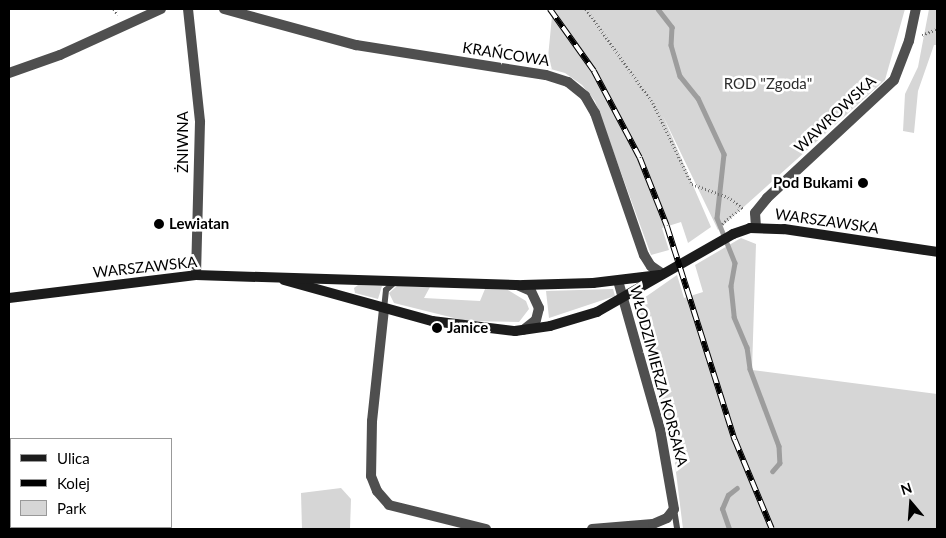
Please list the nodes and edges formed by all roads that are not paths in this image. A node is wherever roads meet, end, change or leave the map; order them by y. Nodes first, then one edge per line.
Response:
1 (161, 9) edge
2 (188, 9) edge
3 (224, 9) edge
4 (916, 9) edge
5 (9, 73) edge
6 (756, 227) junction
7 (937, 252) edge
8 (663, 274) junction
9 (196, 275) junction
10 (284, 280) junction
11 (398, 280) junction
12 (618, 281) junction
13 (514, 285) junction
14 (9, 298) edge
15 (624, 300) junction
16 (384, 309) junction
17 (515, 331) junction
18 (674, 509) junction
19 (486, 529) edge
20 (592, 529) edge
21 (676, 529) edge

1 - 5 street
2 - 9 street, ŻNIWNA
3 - 8 street, KRAŃCOWA
4 - 6 street, WAWROWSKA
6 - 7 street, WARSZAWSKA
6 - 8 street, WARSZAWSKA
8 - 12 street, WARSZAWSKA
8 - 15 street, WARSZAWSKA
9 - 10 street, WARSZAWSKA
9 - 14 street, WARSZAWSKA
10 - 11 street, WARSZAWSKA
10 - 16 street, WARSZAWSKA
11 - 13 street, WARSZAWSKA
11 - 16 lane
12 - 13 street, WARSZAWSKA
12 - 15 street, WŁODZIMIERZA KORSAKA
13 - 17 street, WARSZAWSKA
15 - 17 street, WARSZAWSKA
15 - 18 street, WŁODZIMIERZA KORSAKA
16 - 17 street, WARSZAWSKA
16 - 19 street
18 - 20 street
18 - 21 lane, WŁODZIMIERZA KORSAKA

